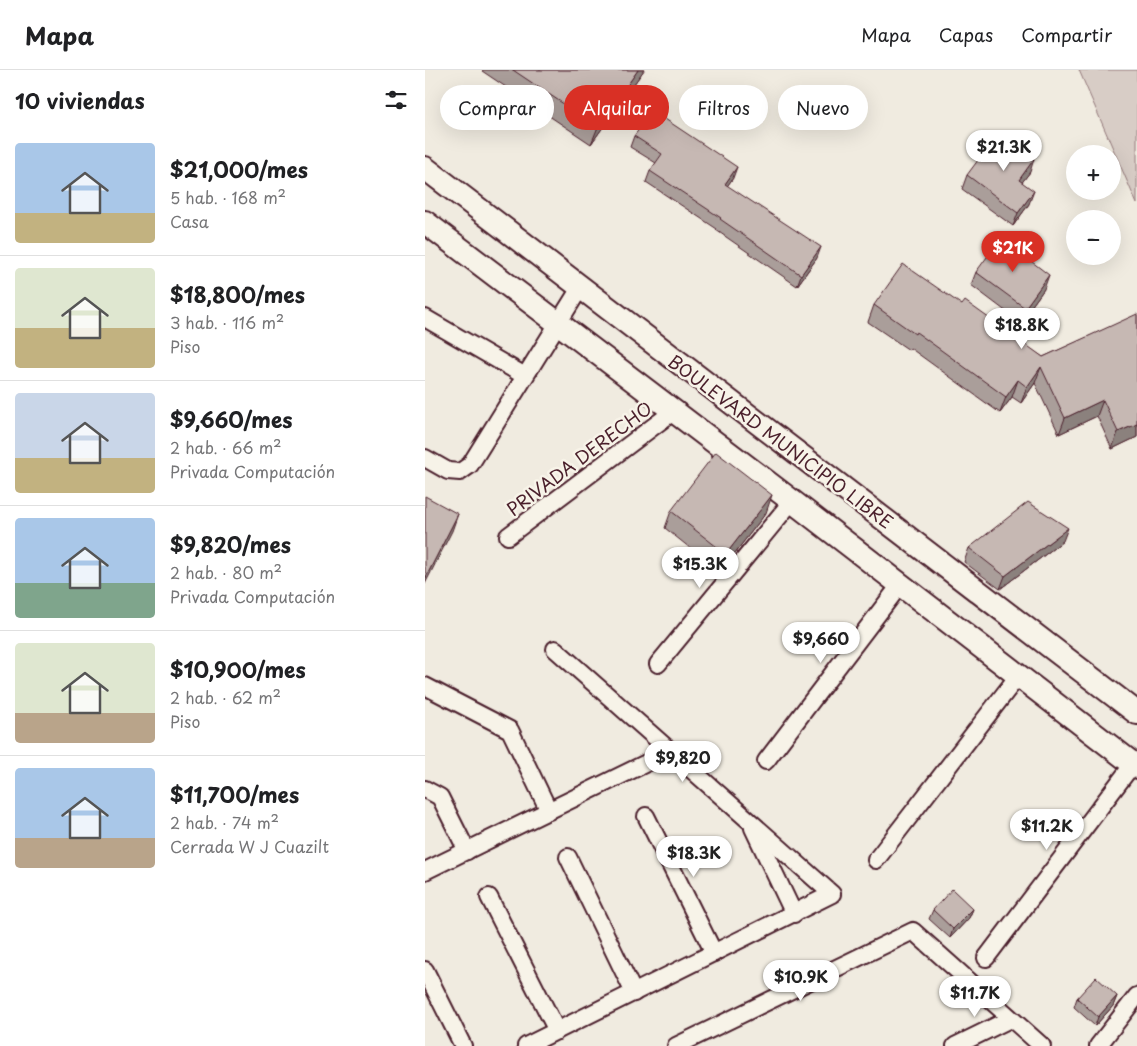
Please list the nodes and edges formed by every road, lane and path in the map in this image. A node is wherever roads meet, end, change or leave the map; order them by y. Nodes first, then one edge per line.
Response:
1 (425, 168) edge
2 (425, 222) edge
3 (580, 288) junction
4 (425, 318) edge
5 (557, 323) junction
6 (525, 376) junction
7 (674, 411) junction
8 (425, 458) edge
9 (792, 501) junction
10 (509, 536) dead end
11 (900, 585) junction
12 (555, 648) dead end
13 (658, 664) dead end
14 (1018, 676) junction
15 (425, 686) edge
16 (1137, 713) edge
17 (671, 751) junction
18 (766, 761) dead end
19 (1135, 765) edge
20 (425, 789) edge
21 (549, 811) junction
22 (647, 816) dead end
23 (750, 821) junction
24 (467, 850) junction
25 (568, 857) dead end
26 (876, 860) dead end
27 (425, 871) edge
28 (489, 897) dead end
29 (793, 914) junction
30 (714, 953) junction
31 (986, 958) dead end
32 (425, 970) edge
33 (634, 993) junction
34 (1137, 996) edge
35 (1010, 1018) junction
36 (557, 1030) junction
37 (463, 1046) edge
38 (526, 1046) edge
39 (676, 1046) edge
40 (955, 1046) edge
41 (1042, 1046) edge
42 (1097, 1046) edge

1 - 3 main road, BOULEVARD MUNICIPIO LIBRE
2 - 5 main road
3 - 5 street
3 - 16 main road, BOULEVARD MUNICIPIO LIBRE
4 - 6 street
5 - 6 street
5 - 7 main road
6 - 8 street
7 - 9 main road
7 - 10 street, PRIVADA DERECHO
9 - 11 main road
9 - 13 street
11 - 14 main road
11 - 18 street
12 - 17 street
14 - 19 main road
14 - 26 street
15 - 21 street
17 - 21 street
17 - 23 street
19 - 31 street
20 - 24 street
21 - 24 street
22 - 30 street
23 - 29 street
23 - 29 street
24 - 27 street
25 - 33 street
28 - 36 street
29 - 30 street
30 - 33 street
32 - 37 street
33 - 36 street
34 - 42 street
35 - 39 street
35 - 40 street
35 - 41 street
36 - 38 street

